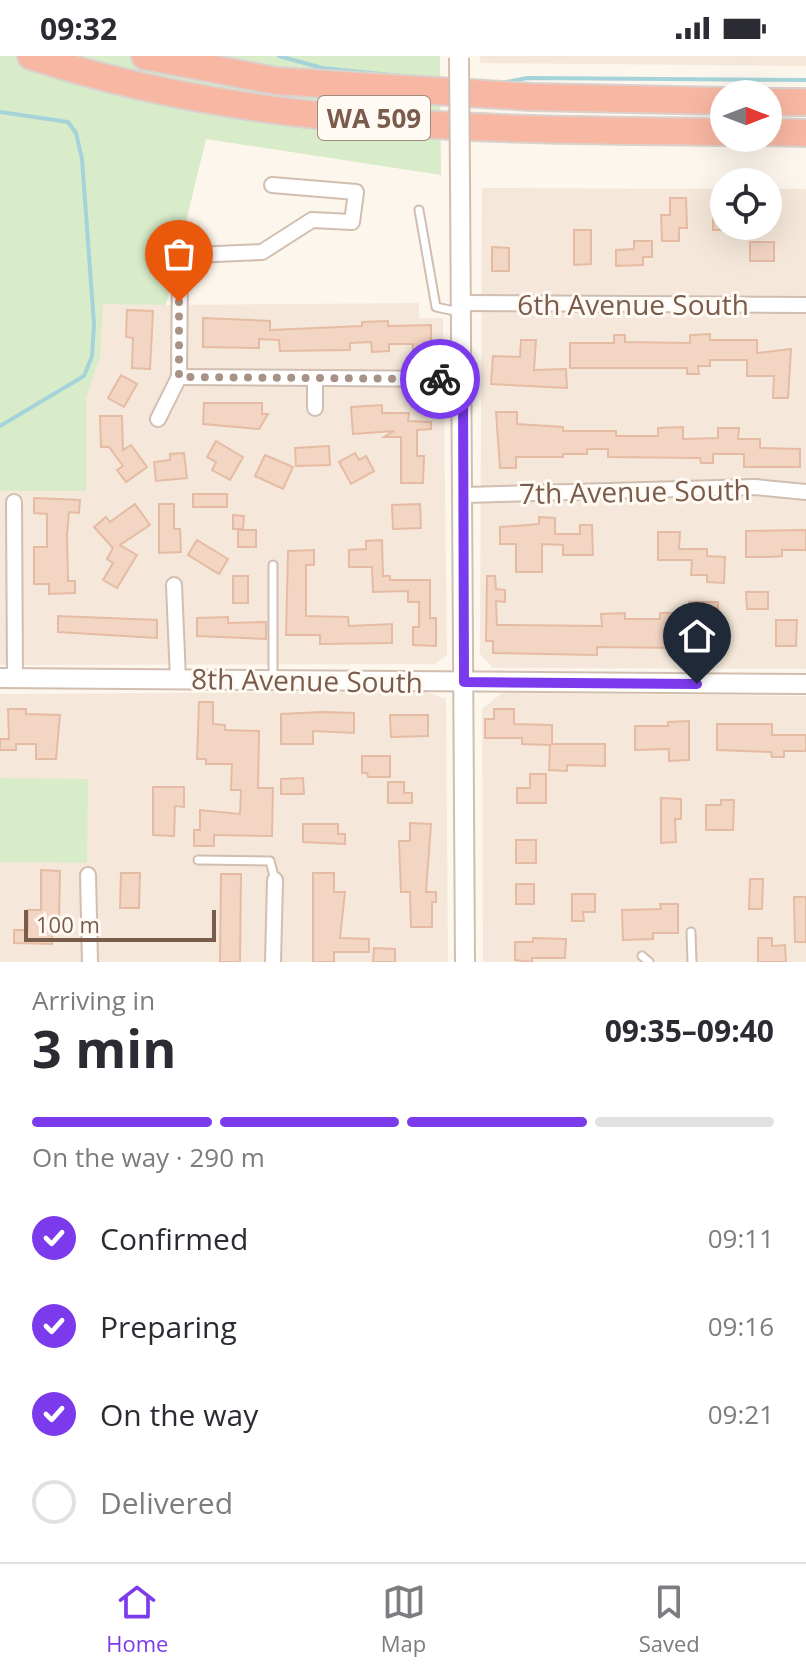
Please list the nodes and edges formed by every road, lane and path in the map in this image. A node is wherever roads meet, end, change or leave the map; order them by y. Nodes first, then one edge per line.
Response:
1 (31, 56) edge
2 (145, 56) edge
3 (459, 57) edge
4 (710, 101) edge
5 (782, 102) edge
6 (806, 102) edge
7 (710, 132) edge
8 (782, 132) edge
9 (806, 133) edge
10 (272, 185) dead end
11 (419, 210) dead end
12 (806, 305) edge
13 (461, 308) junction
14 (179, 377) junction
15 (315, 378) junction
16 (463, 379) junction
17 (315, 408) dead end
18 (158, 419) dead end
19 (806, 492) edge
20 (464, 495) junction
21 (14, 502) dead end
22 (273, 565) dead end
23 (174, 585) dead end
24 (8, 678) edge
25 (178, 679) junction
26 (273, 680) junction
27 (464, 682) junction
28 (806, 684) edge
29 (198, 860) dead end
30 (88, 875) dead end
31 (275, 880) joint
32 (691, 932) dead end
33 (90, 962) edge
34 (273, 962) edge
35 (465, 962) edge
36 (692, 962) edge

1 - 7 highway, WA 509
2 - 4 highway, WA 509
3 - 13 street, bridge
5 - 6 highway
8 - 9 highway
10 - 14 street
11 - 13 lane
12 - 13 street, 6th Avenue South
13 - 16 street
14 - 15 street
14 - 18 street
15 - 16 street
15 - 17 street
16 - 20 street
19 - 20 street, 7th Avenue South
20 - 27 street
21 - 24 street
22 - 26 lane
23 - 25 street
24 - 25 street, 8th Avenue South
25 - 26 street, 8th Avenue South
26 - 27 street, 8th Avenue South
27 - 28 street, 8th Avenue South
27 - 35 street
29 - 31 lane
30 - 33 street
31 - 34 street
32 - 36 lane

